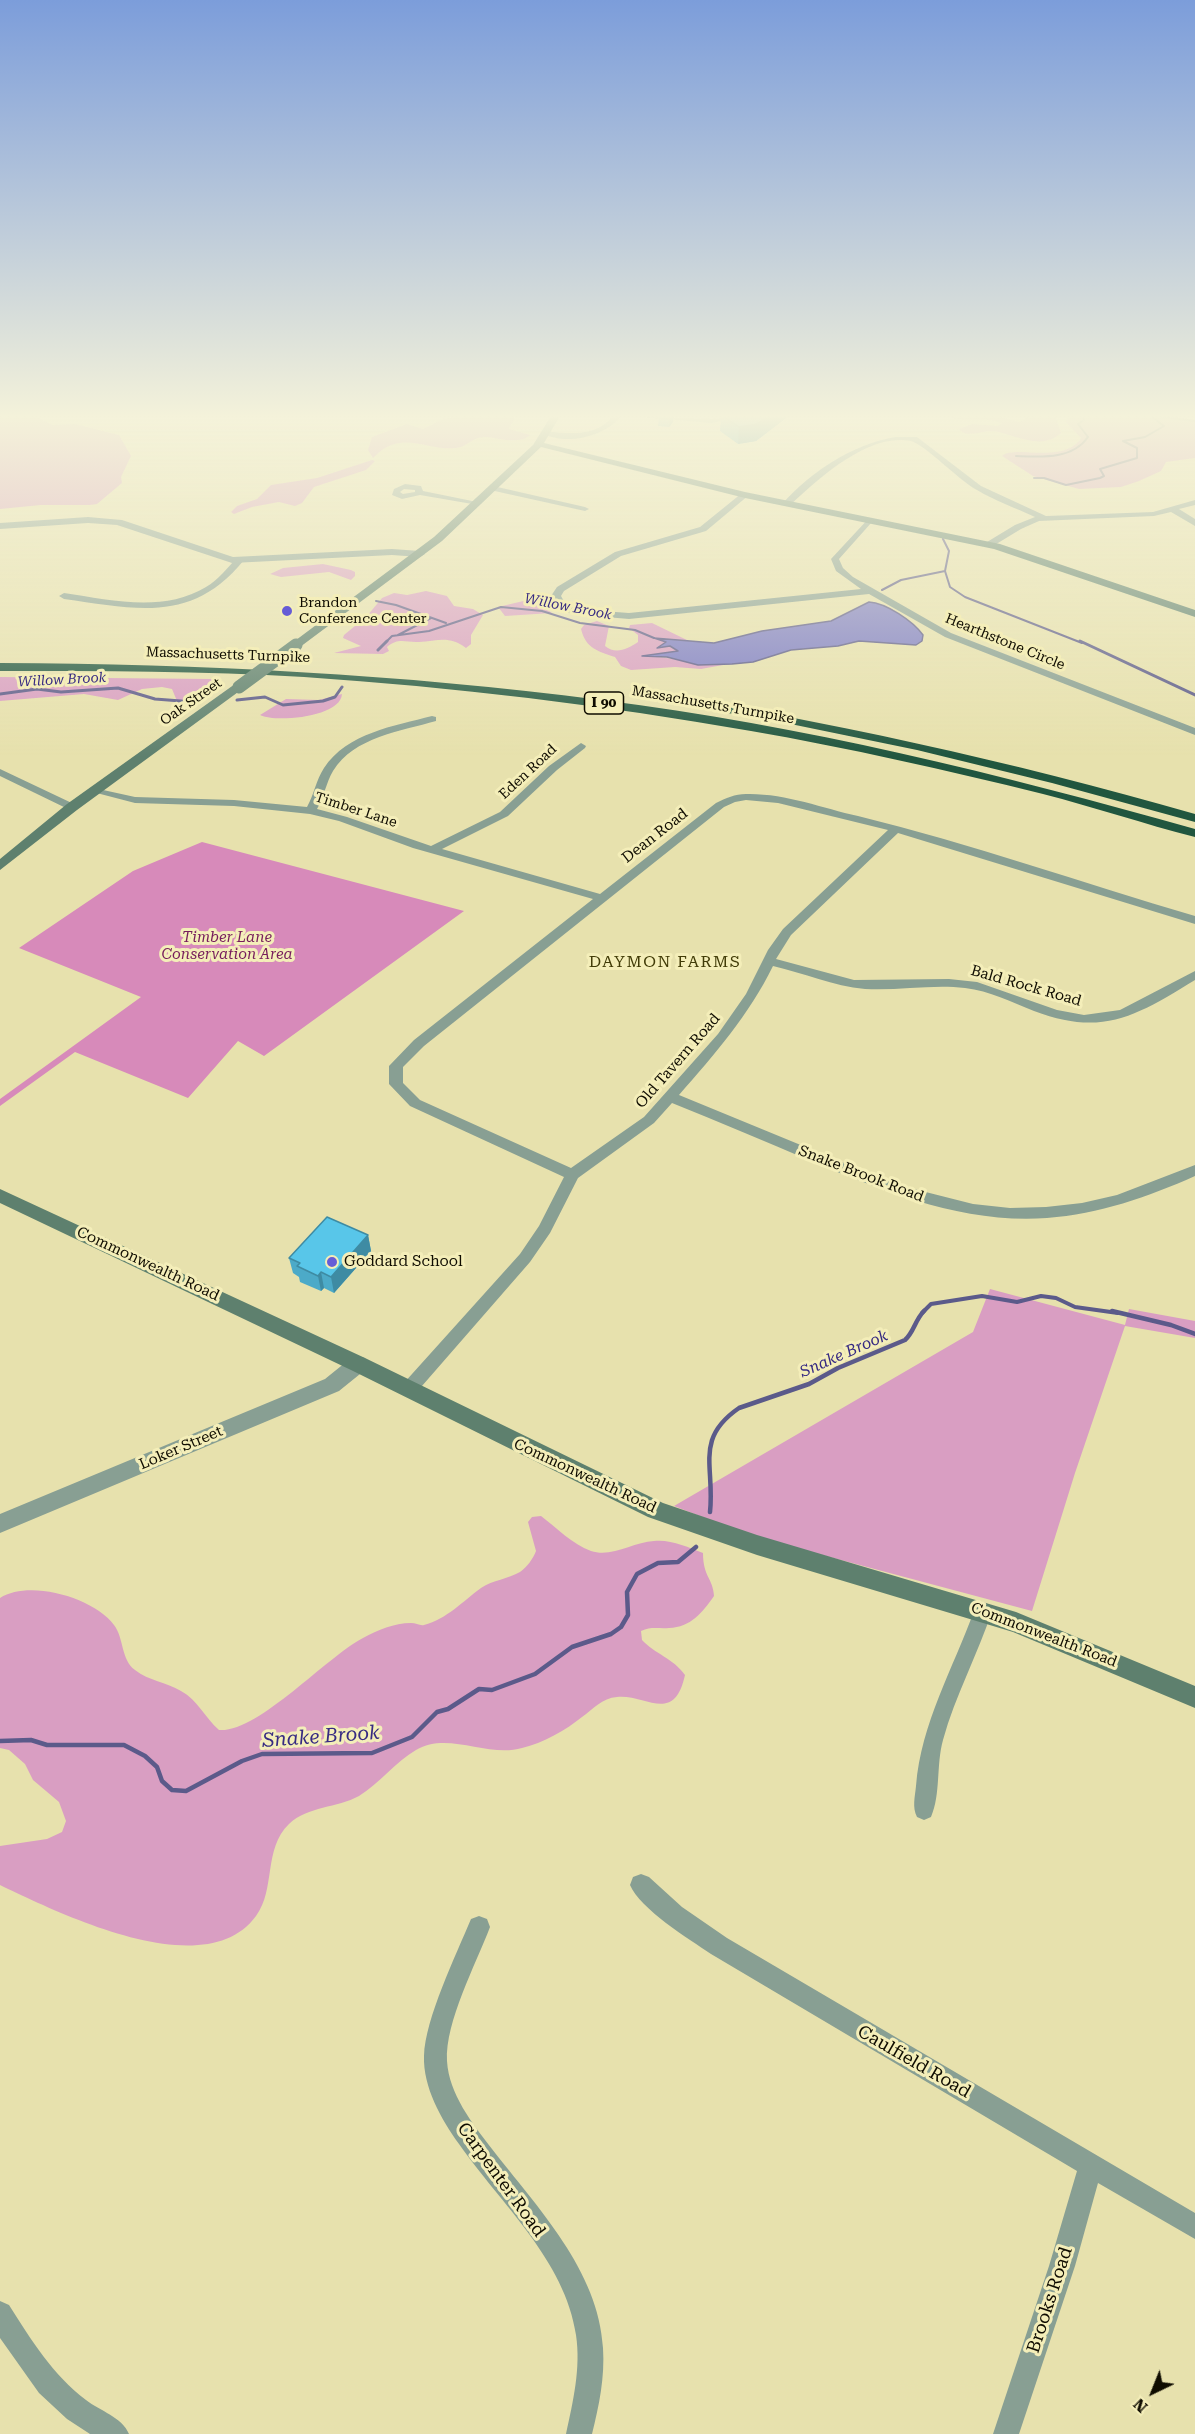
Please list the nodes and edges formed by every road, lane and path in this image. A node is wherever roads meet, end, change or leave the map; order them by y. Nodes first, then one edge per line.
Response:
1 (146, 530) edge
2 (447, 530) edge
3 (701, 530) edge
4 (860, 530) edge
5 (917, 530) edge
6 (1015, 530) edge
7 (990, 544) junction
8 (420, 554) junction
9 (240, 560) junction
10 (870, 591) junction
11 (64, 596) dead end
12 (1195, 614) edge
13 (0, 656) edge
14 (0, 667) edge
15 (396, 668) dead end
16 (427, 670) dead end
17 (468, 674) dead end
18 (611, 691) dead end
19 (432, 719) dead end
20 (1195, 732) edge
21 (580, 746) dead end
22 (0, 772) edge
23 (94, 791) junction
24 (72, 807) junction
25 (310, 811) junction
26 (1195, 818) edge
27 (896, 829) junction
28 (1195, 833) edge
29 (432, 850) junction
30 (0, 866) edge
31 (602, 898) junction
32 (1195, 920) edge
33 (769, 961) junction
34 (1195, 975) edge
35 (672, 1097) junction
36 (1195, 1170) edge
37 (572, 1175) junction
38 (0, 1195) edge
39 (358, 1364) junction
40 (409, 1389) junction
41 (0, 1524) edge
42 (983, 1611) junction
43 (1195, 1697) edge
44 (924, 1810) dead end
45 (641, 1885) dead end
46 (479, 1927) dead end
47 (1091, 2166) junction
48 (1195, 2227) edge
49 (0, 2314) edge
50 (116, 2434) edge
51 (579, 2434) edge
52 (1006, 2434) edge

1 - 9 street
2 - 8 main road, Oak Street
3 - 10 street
4 - 10 street, Hearthstone Circle
5 - 7 main road
6 - 7 street
7 - 12 main road
8 - 9 street
8 - 23 main road, Oak Street, bridge
9 - 11 street
10 - 20 street, Hearthstone Circle
13 - 15 highway, Massachusetts Turnpike
14 - 28 highway, Massachusetts Turnpike / I 90
16 - 17 highway
18 - 26 highway, Massachusetts Turnpike / I 90
19 - 25 street
21 - 29 street, Eden Road
22 - 24 street
23 - 24 main road, Oak Street
23 - 25 street, Timber Lane
24 - 30 main road, Oak Street
25 - 29 street, Timber Lane
27 - 31 street, Dean Road
27 - 32 street, Dean Road
27 - 33 street, Old Tavern Road
29 - 31 street, Timber Lane
31 - 37 street, Dean Road
33 - 34 street, Bald Rock Road
33 - 35 street, Old Tavern Road
35 - 36 street, Snake Brook Road
35 - 37 street, Old Tavern Road
37 - 40 street, Old Tavern Road
38 - 39 main road, Commonwealth Road
39 - 40 main road, Commonwealth Road
39 - 41 street, Loker Street
40 - 42 main road, Commonwealth Road
42 - 43 main road, Commonwealth Road
42 - 44 street
45 - 47 street, Caulfield Road
46 - 51 street, Carpenter Road
47 - 48 street, Caulfield Road
47 - 52 street, Brooks Road
49 - 50 street

